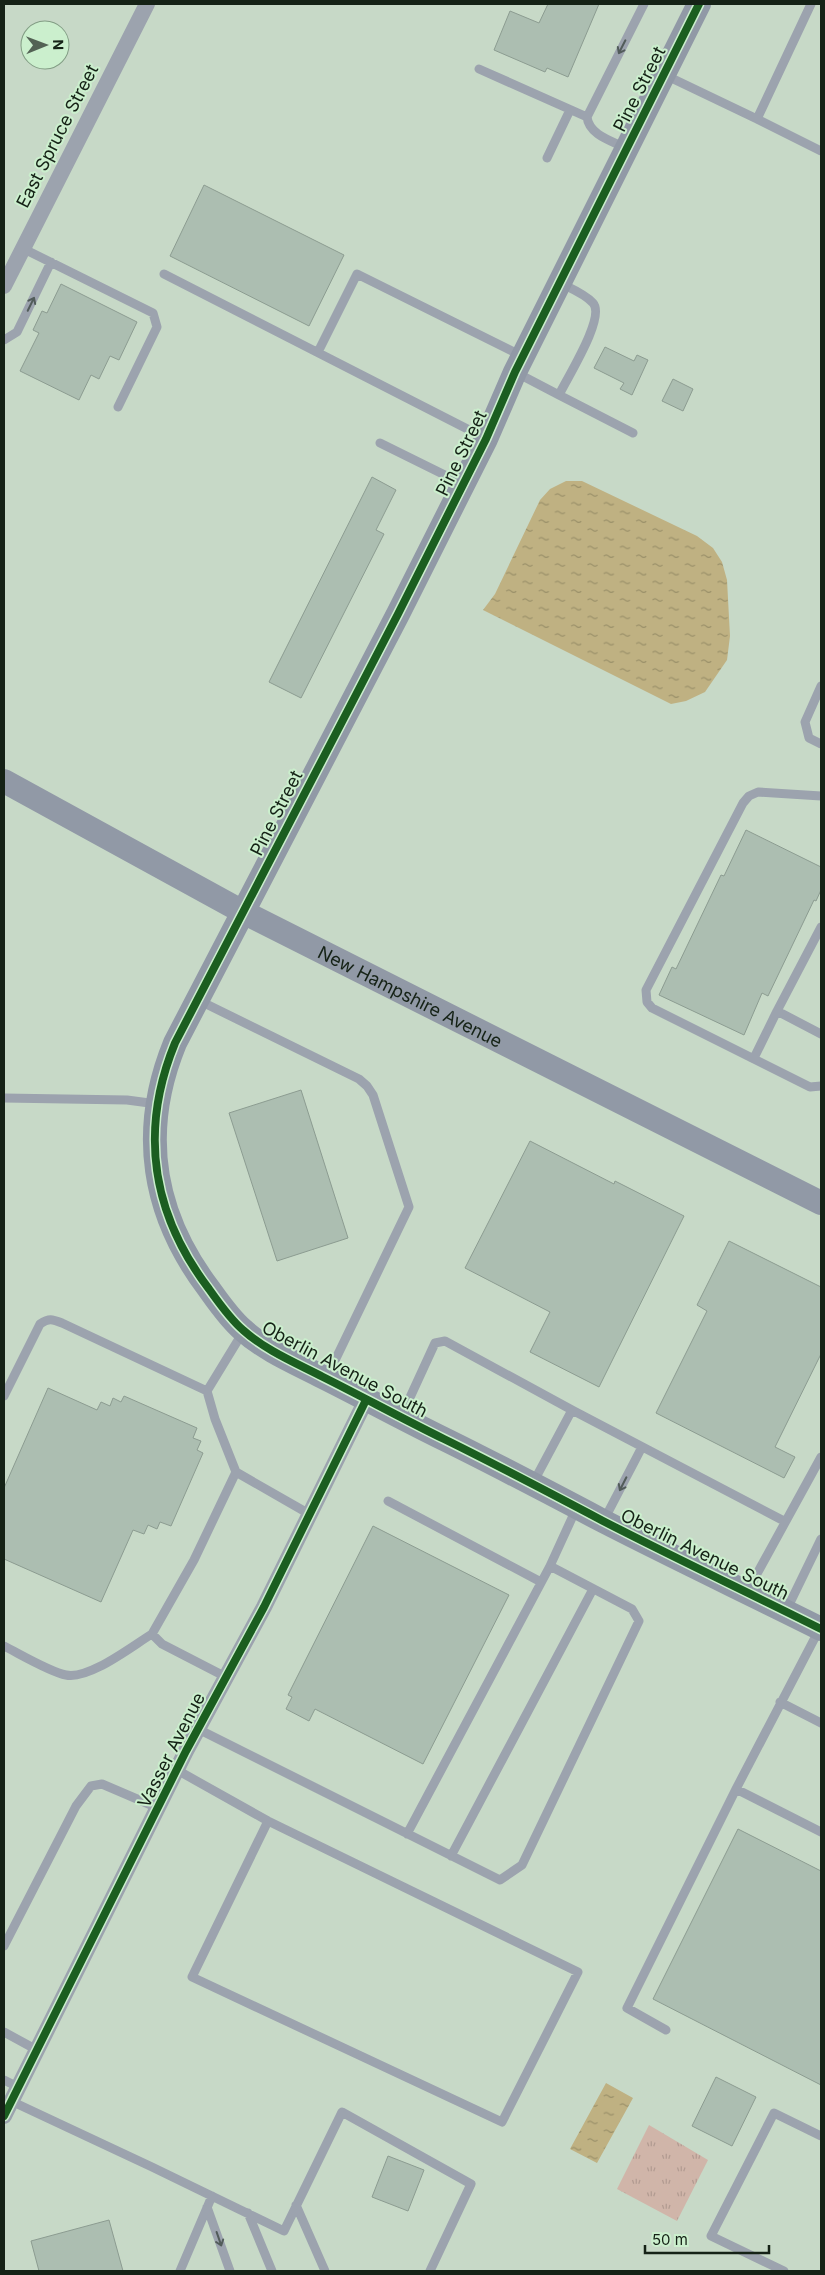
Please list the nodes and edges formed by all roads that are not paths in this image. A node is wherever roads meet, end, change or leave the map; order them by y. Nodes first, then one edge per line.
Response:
1 (147, 4) edge
2 (644, 4) edge
3 (699, 4) edge
4 (811, 4) edge
5 (479, 69) dead end
6 (664, 74) junction
7 (570, 110) junction
8 (587, 117) junction
9 (757, 119) junction
10 (626, 148) junction
11 (821, 152) edge
12 (547, 158) dead end
13 (22, 248) junction
14 (51, 262) junction
15 (164, 274) dead end
16 (559, 283) junction
17 (4, 286) edge
18 (4, 340) edge
19 (318, 352) junction
20 (519, 364) junction
21 (559, 394) junction
22 (118, 407) dead end
23 (633, 433) dead end
24 (486, 439) junction
25 (380, 442) dead end
26 (463, 484) junction
27 (821, 686) edge
28 (821, 744) edge
29 (4, 780) edge
30 (821, 796) edge
31 (243, 912) junction
32 (821, 927) edge
33 (196, 999) junction
34 (777, 1011) junction
35 (821, 1034) edge
36 (754, 1058) junction
37 (821, 1086) edge
38 (4, 1098) edge
39 (157, 1104) junction
40 (821, 1203) edge
41 (243, 1331) junction
42 (326, 1378) junction
43 (207, 1391) junction
44 (4, 1396) edge
45 (366, 1400) junction
46 (572, 1410) junction
47 (401, 1418) junction
48 (642, 1447) junction
49 (821, 1457) edge
50 (236, 1472) junction
51 (533, 1483) junction
52 (388, 1501) dead end
53 (577, 1507) junction
54 (310, 1515) junction
55 (604, 1521) junction
56 (784, 1521) junction
57 (820, 1545) edge
58 (550, 1566) junction
59 (542, 1582) junction
60 (593, 1589) junction
61 (747, 1593) junction
62 (786, 1611) junction
63 (820, 1628) edge
64 (152, 1634) junction
65 (4, 1646) edge
66 (226, 1677) junction
67 (780, 1702) junction
68 (821, 1723) edge
69 (198, 1729) junction
70 (177, 1770) junction
71 (736, 1788) junction
72 (158, 1808) junction
73 (268, 1821) junction
74 (821, 1832) edge
75 (407, 1834) junction
76 (450, 1856) junction
77 (4, 1946) edge
78 (666, 2030) dead end
79 (4, 2032) edge
80 (36, 2050) junction
81 (9, 2096) edge
82 (821, 2136) edge
83 (212, 2196) junction
84 (296, 2205) junction
85 (207, 2207) junction
86 (248, 2213) junction
87 (180, 2271) edge
88 (230, 2271) edge
89 (272, 2271) edge
90 (325, 2271) edge
91 (430, 2271) edge
92 (784, 2271) edge

1 - 13 street, East Spruce Street
2 -> 8 lane
3 - 6 street, Pine Street
4 - 9 lane
5 - 7 lane
6 - 9 lane
6 - 10 street, Pine Street
7 - 8 lane
7 - 12 lane
8 - 10 lane
9 - 11 lane
10 - 16 street, Pine Street
13 - 14 lane
13 - 17 street, East Spruce Street
18 -> 14 lane
14 - 22 lane
15 - 19 lane
16 - 20 street, Pine Street
16 - 21 lane
19 - 20 lane
19 - 24 lane
20 - 21 lane
20 - 24 street, Pine Street
21 - 23 lane
24 - 26 street, Pine Street
25 - 26 lane
26 - 31 street, Pine Street
27 - 28 lane
29 - 31 street, New Hampshire Avenue
30 - 36 lane
31 - 33 street, Oberlin Avenue South
31 - 40 street, New Hampshire Avenue
32 - 34 lane
33 - 39 street, Oberlin Avenue South
33 - 42 lane
34 - 35 lane
34 - 36 lane
36 - 37 lane
38 - 39 lane
39 - 41 street, Oberlin Avenue South
41 - 42 street, Oberlin Avenue South
41 - 43 lane
42 - 45 street, Oberlin Avenue South
43 - 44 lane
43 - 50 lane
45 - 47 street, Oberlin Avenue South
45 - 54 street, Vasser Avenue
46 - 47 lane
46 - 48 lane
46 - 51 lane
47 - 51 street, Oberlin Avenue South
48 -> 55 lane
48 - 56 lane
49 - 56 lane
50 - 54 lane
50 - 64 lane
51 - 53 street, Oberlin Avenue South
52 - 59 lane
53 - 55 street, Oberlin Avenue South
53 - 58 lane
54 - 66 street, Vasser Avenue
55 - 61 street, Oberlin Avenue South
56 - 61 lane
57 - 62 lane
58 - 59 lane
58 - 60 lane
59 - 75 lane
60 - 76 lane
60 - 76 lane
61 - 62 street, Oberlin Avenue South
62 - 63 street, Oberlin Avenue South
63 - 67 lane
64 - 65 lane
64 - 66 lane
66 - 69 street, Vasser Avenue
67 - 68 lane
67 - 71 lane
69 - 70 street, Vasser Avenue
69 - 75 lane
70 - 72 street, Vasser Avenue
70 - 73 lane
71 - 74 lane
71 - 78 lane
72 - 77 lane
72 - 80 street, Vasser Avenue
73 - 73 lane
75 - 76 lane
79 - 80 lane
80 - 81 street, Vasser Avenue
81 - 83 lane
82 - 92 lane
83 - 85 lane
83 - 86 lane
84 - 86 lane
84 - 90 lane
84 - 91 lane
85 - 87 lane
85 -> 88 lane
86 - 89 lane

